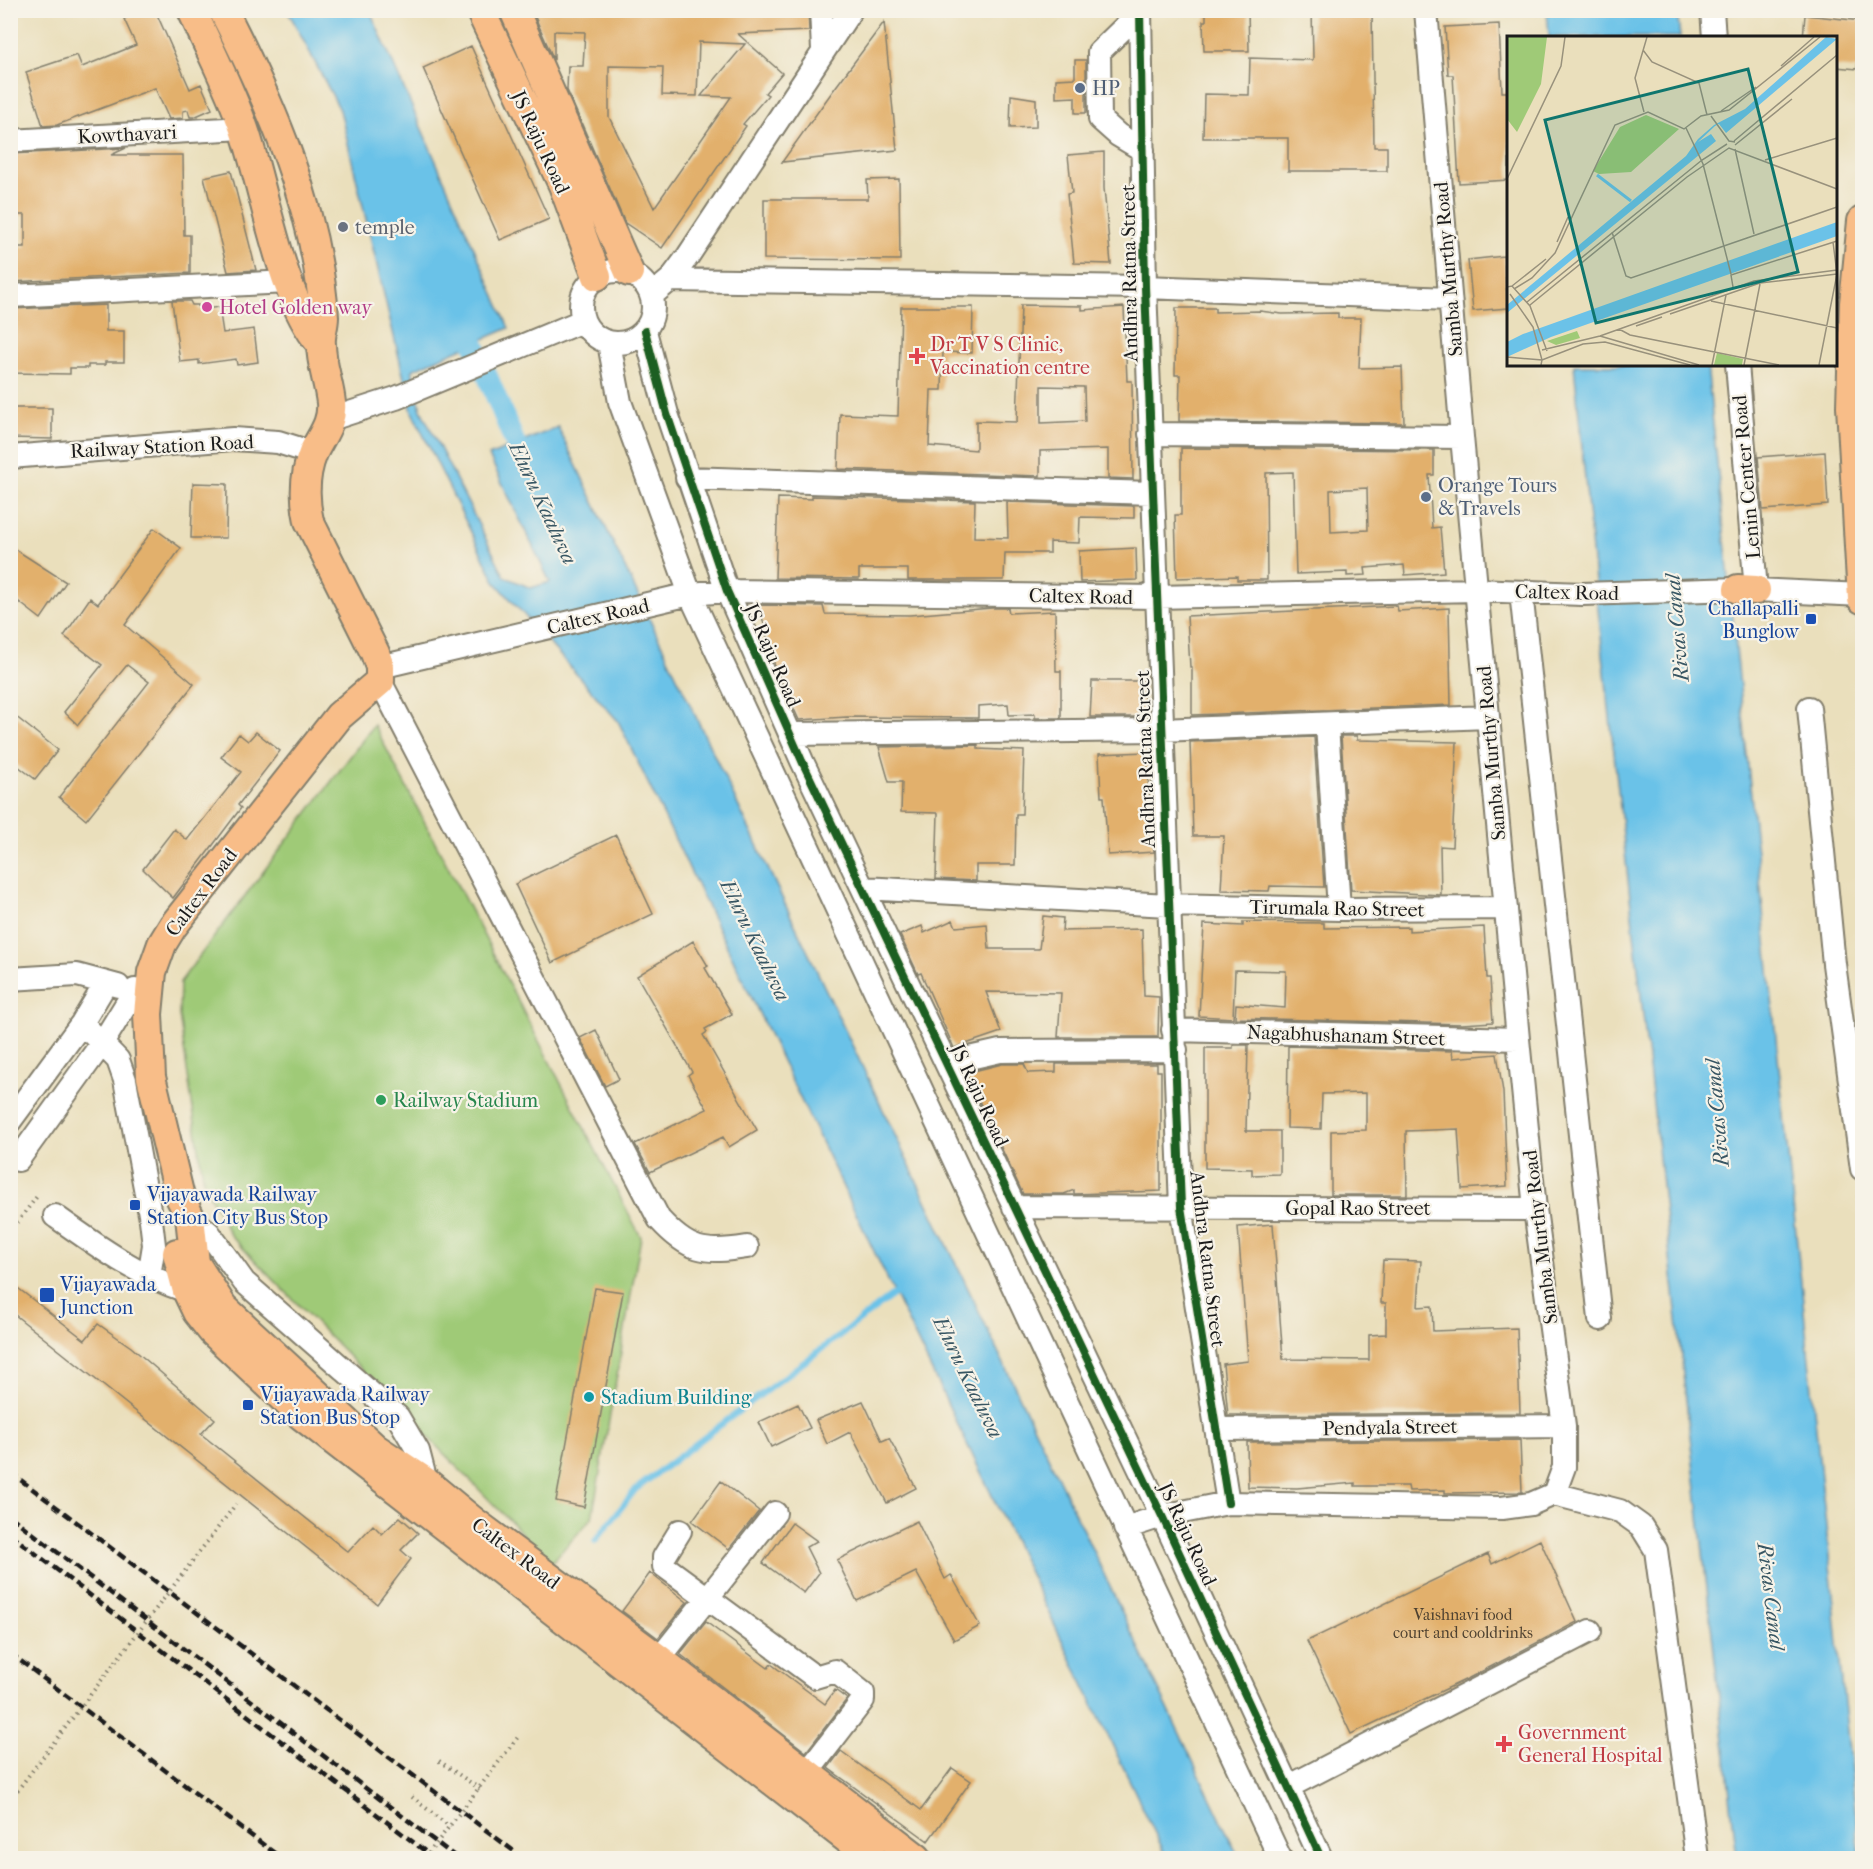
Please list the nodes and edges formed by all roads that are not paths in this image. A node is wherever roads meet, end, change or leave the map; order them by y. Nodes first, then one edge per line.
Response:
1 (192, 10) edge
2 (223, 10) edge
3 (480, 10) edge
4 (514, 10) edge
5 (821, 10) edge
6 (852, 10) edge
7 (1425, 10) edge
8 (1712, 10) edge
9 (1140, 11) edge
10 (1714, 36) edge
11 (823, 50) junction
12 (244, 128) junction
13 (10, 141) edge
14 (1143, 150) junction
15 (1863, 221) edge
16 (629, 272) junction
17 (597, 276) junction
18 (670, 280) junction
19 (289, 282) junction
20 (1145, 287) junction
21 (652, 295) junction
22 (10, 296) edge
23 (1450, 299) junction
24 (582, 321) junction
25 (645, 331) junction
26 (1857, 342) edge
27 (609, 343) junction
28 (321, 344) junction
29 (1737, 366) edge
30 (331, 419) junction
31 (1150, 435) junction
32 (1462, 437) junction
33 (314, 453) junction
34 (11, 456) edge
35 (687, 478) junction
36 (1152, 493) junction
37 (1747, 589) junction
38 (1476, 590) junction
39 (727, 591) junction
40 (1521, 592) junction
41 (690, 594) junction
42 (1862, 596) edge
43 (1156, 597) junction
44 (373, 682) junction
45 (1809, 708) dead end
46 (1488, 717) junction
47 (1328, 725) junction
48 (1160, 730) junction
49 (790, 734) junction
50 (864, 888) junction
51 (1168, 905) junction
52 (1506, 908) junction
53 (1339, 909) junction
54 (10, 979) edge
55 (106, 983) junction
56 (142, 993) junction
57 (82, 1023) junction
58 (1518, 1039) junction
59 (1174, 1040) junction
60 (103, 1042) junction
61 (947, 1063) junction
62 (10, 1121) edge
63 (10, 1154) edge
64 (1863, 1168) edge
65 (185, 1207) junction
66 (1014, 1207) junction
67 (1181, 1207) junction
68 (1535, 1209) junction
69 (55, 1216) dead end
70 (747, 1247) dead end
71 (149, 1276) junction
72 (187, 1291) junction
73 (1600, 1319) dead end
74 (1564, 1425) junction
75 (1216, 1430) junction
76 (426, 1482) junction
77 (1554, 1494) junction
78 (1228, 1503) junction
79 (775, 1513) dead end
80 (1162, 1516) junction
81 (1125, 1528) junction
82 (680, 1531) dead end
83 (707, 1599) junction
84 (1590, 1631) dead end
85 (659, 1659) junction
86 (807, 1773) junction
87 (1288, 1787) junction
88 (872, 1858) edge
89 (918, 1858) edge
90 (1280, 1858) edge
91 (1322, 1858) edge
92 (1697, 1858) edge

1 - 12 main road
2 - 28 main road
3 - 17 main road, JS Raju Road
4 - 16 main road, JS Raju Road
5 - 11 street
6 - 11 street
7 - 23 street, Samba Murthy Road
8 - 10 street
9 - 14 street, Andhra Ratna Street
9 - 14 street
11 - 18 street
12 - 13 street, Kowthavari
12 - 19 main road
14 - 20 street, Andhra Ratna Street
15 - 26 main road
16 - 17 street
16 - 21 street
17 - 24 street
18 - 20 street
18 - 21 street
19 - 22 street
19 - 28 main road
20 - 23 street
20 - 31 street, Andhra Ratna Street
21 - 25 street
23 - 32 street, Samba Murthy Road
24 - 27 street
24 - 30 street
25 - 27 street
25 - 35 street, JS Raju Road
26 - 42 main road
27 - 41 street
28 - 30 main road
29 - 37 street, Lenin Center Road
30 - 33 main road
31 - 32 street
31 - 36 street, Andhra Ratna Street
32 - 38 street, Samba Murthy Road
33 - 34 street, Railway Station Road
33 - 44 main road
35 - 36 street
35 - 39 street, JS Raju Road
36 - 43 street, Andhra Ratna Street
37 - 40 street, Caltex Road
37 - 42 street, Caltex Road
38 - 40 street, Caltex Road
38 - 43 street, Caltex Road
38 - 46 street, Samba Murthy Road
39 - 41 street, Caltex Road
39 - 43 street, Caltex Road
39 - 49 street, JS Raju Road
40 - 73 street
41 - 44 street, Caltex Road
41 - 81 street
43 - 48 street, Andhra Ratna Street
44 - 56 main road, Caltex Road
44 - 70 street
45 - 64 street
46 - 47 street
46 - 52 street, Samba Murthy Road
47 - 48 street
47 - 53 street
48 - 49 street
48 - 51 street, Andhra Ratna Street
49 - 50 street, JS Raju Road
50 - 51 street, Tirumala Rao Street
50 - 61 street, JS Raju Road
51 - 53 street, Tirumala Rao Street
51 - 59 street, Andhra Ratna Street
52 - 53 street, Tirumala Rao Street
52 - 58 street, Samba Murthy Road
54 - 55 street
55 - 56 street
55 - 57 street
56 - 60 street
56 - 65 main road, Caltex Road
57 - 60 street
57 - 62 street
58 - 59 street, Nagabhushanam Street
58 - 68 street, Samba Murthy Road
59 - 61 street, Nagabhushanam Street
59 - 67 street, Andhra Ratna Street
60 - 63 street
60 - 71 street
61 - 66 street, JS Raju Road
65 - 72 main road, Caltex Road
65 - 76 street
65 - 76 main road, Caltex Road
66 - 67 street, Gopal Rao Street
66 - 80 street, JS Raju Road
67 - 68 street, Gopal Rao Street
67 - 75 street, Andhra Ratna Street
68 - 74 street, Samba Murthy Road
69 - 71 street
71 - 72 street
72 - 88 main road, Caltex Road
74 - 75 street, Pendyala Street
74 - 77 street, Samba Murthy Road
75 - 78 street, Andhra Ratna Street
76 - 85 main road, Caltex Road
77 - 78 street
77 - 92 street
78 - 80 street
79 - 83 street
80 - 81 street
80 - 87 street, JS Raju Road
81 - 90 street
82 - 83 street
83 - 85 street
83 - 86 street
84 - 87 street
85 - 86 main road, Caltex Road
86 - 89 main road, Caltex Road
87 - 91 street, JS Raju Road

